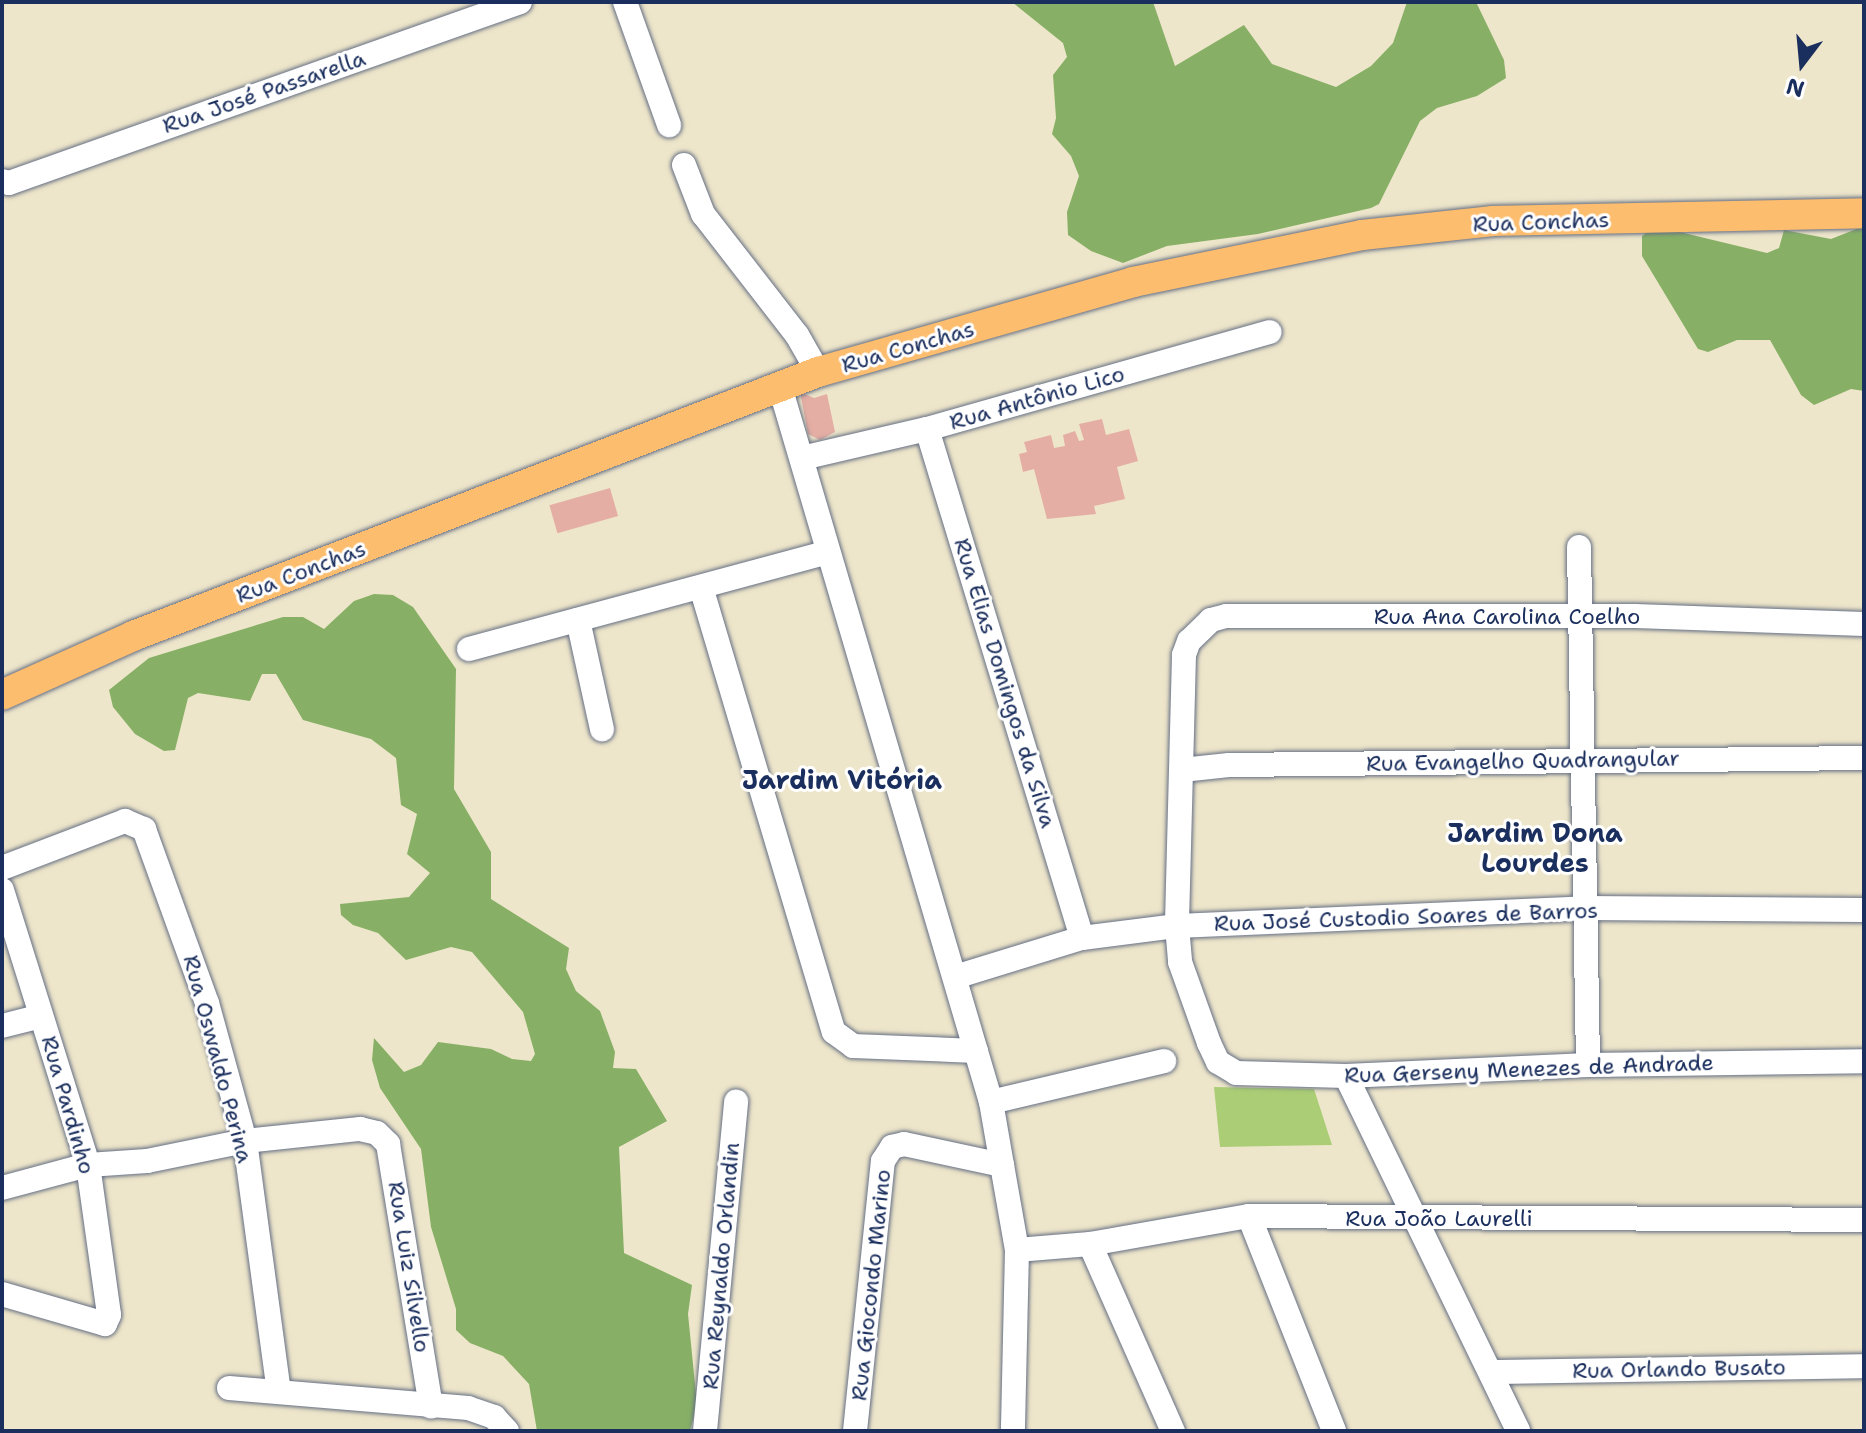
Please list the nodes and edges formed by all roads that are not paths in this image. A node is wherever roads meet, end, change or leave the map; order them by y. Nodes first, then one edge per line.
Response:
1 (520, 2) edge
2 (625, 2) edge
3 (669, 125) dead end
4 (684, 165) dead end
5 (5, 182) edge
6 (1864, 213) edge
7 (1270, 332) dead end
8 (818, 372) junction
9 (780, 387) junction
10 (927, 429) junction
11 (802, 458) junction
12 (1579, 547) dead end
13 (826, 553) junction
14 (701, 587) junction
15 (1580, 617) junction
16 (578, 620) junction
17 (1864, 624) edge
18 (469, 649) dead end
19 (2, 695) edge
20 (602, 729) dead end
21 (1864, 758) edge
22 (1583, 760) junction
23 (1182, 770) junction
24 (2, 868) edge
25 (2, 890) edge
26 (1585, 908) junction
27 (1864, 910) edge
28 (1177, 926) junction
29 (1082, 938) junction
30 (955, 977) junction
31 (41, 1016) junction
32 (2, 1026) edge
33 (1209, 1043) joint
34 (976, 1051) junction
35 (1164, 1061) dead end
36 (1864, 1061) edge
37 (1588, 1065) junction
38 (1346, 1076) junction
39 (736, 1101) dead end
40 (991, 1102) junction
41 (245, 1141) junction
42 (88, 1165) junction
43 (1002, 1165) junction
44 (2, 1188) edge
45 (1249, 1216) junction
46 (1414, 1220) junction
47 (1864, 1220) edge
48 (1090, 1244) junction
49 (1017, 1250) junction
50 (2, 1294) edge
51 (1864, 1366) edge
52 (1493, 1372) junction
53 (229, 1388) dead end
54 (279, 1391) junction
55 (431, 1406) junction
56 (507, 1431) edge
57 (705, 1431) edge
58 (855, 1431) edge
59 (1013, 1431) edge
60 (1173, 1431) edge
61 (1334, 1431) edge
62 (1518, 1431) edge

1 - 5 street, Rua José Passarella
2 - 3 street
4 - 8 street
6 - 8 main road, Rua Conchas
7 - 10 street, Rua Antônio Lico
8 - 9 main road, Rua Conchas
9 - 11 street
9 - 19 main road, Rua Conchas
10 - 11 street, Rua Antônio Lico
10 - 29 street, Rua Elias Domingos da Silva
11 - 13 street
12 - 15 street
13 - 14 street
13 - 30 street
14 - 16 street
14 - 34 street
15 - 17 street, Rua Ana Carolina Coelho
15 - 22 street
15 - 23 street, Rua Ana Carolina Coelho
16 - 18 street
16 - 20 street
21 - 22 street, Rua Evangelho Quadrangular
22 - 23 street, Rua Evangelho Quadrangular
22 - 26 street
23 - 28 street, Rua Ana Carolina Coelho
24 - 41 street, Rua Oswaldo Perina
25 - 31 street, Rua Pardinho
26 - 27 street, Rua José Custodio Soares de Barros
26 - 28 street, Rua José Custodio Soares de Barros
26 - 37 street
28 - 29 street, Rua José Custodio Soares de Barros
28 - 33 street, Rua Ana Carolina Coelho
29 - 30 street, Rua José Custodio Soares de Barros
30 - 34 street
31 - 32 street
31 - 42 street, Rua Pardinho
33 - 38 street, Rua Gerseny Menezes de Andrade
34 - 40 street
35 - 40 street
36 - 37 street, Rua Gerseny Menezes de Andrade
37 - 38 street, Rua Gerseny Menezes de Andrade
38 - 46 street
39 - 57 street, Rua Reynaldo Orlandin
40 - 43 street
41 - 42 street
41 - 54 street, Rua Oswaldo Perina
41 - 55 street, Rua Luiz Silvello
42 - 44 street
42 - 50 street, Rua Pardinho
43 - 49 street
43 - 58 street, Rua Giocondo Marino
45 - 46 street, Rua João Laurelli
45 - 48 street, Rua João Laurelli
45 - 61 street
46 - 47 street, Rua João Laurelli
46 - 52 street
48 - 49 street, Rua João Laurelli
48 - 60 street
49 - 59 street
51 - 52 street, Rua Orlando Busato
52 - 62 street
53 - 54 street
54 - 55 street
55 - 56 street

